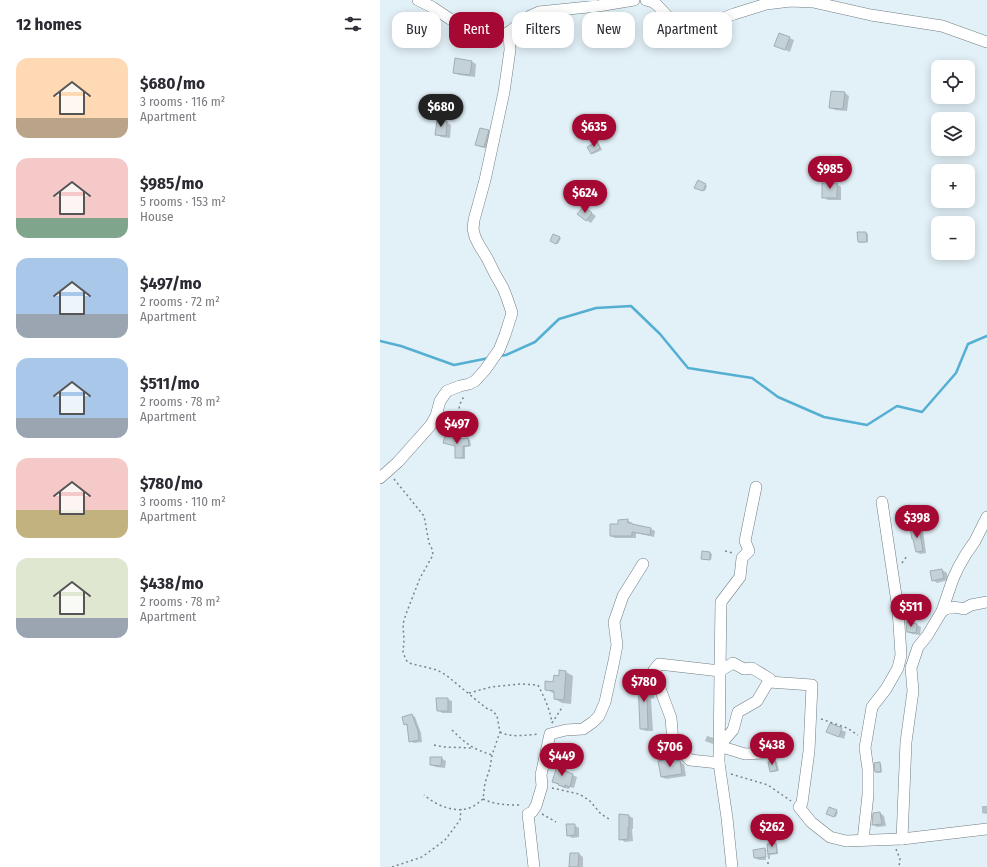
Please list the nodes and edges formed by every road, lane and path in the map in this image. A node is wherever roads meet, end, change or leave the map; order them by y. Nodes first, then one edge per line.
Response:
1 (418, 0) edge
2 (634, 0) edge
3 (646, 0) edge
4 (813, 1) edge
5 (509, 32) junction
6 (987, 42) edge
7 (466, 385) junction
8 (430, 426) junction
9 (384, 475) edge
10 (756, 487) dead end
11 (882, 502) dead end
12 (987, 518) edge
13 (643, 564) dead end
14 (987, 602) edge
15 (942, 611) junction
16 (720, 671) junction
17 (769, 682) junction
18 (468, 694) junction
19 (563, 706) dead end
20 (810, 716) junction
21 (551, 728) junction
22 (452, 730) dead end
23 (500, 732) junction
24 (866, 740) junction
25 (434, 745) dead end
26 (719, 746) junction
27 (474, 748) junction
28 (764, 753) dead end
29 (492, 755) junction
30 (720, 767) junction
31 (542, 786) junction
32 (424, 795) dead end
33 (483, 799) junction
34 (799, 807) junction
35 (461, 809) junction
36 (533, 810) junction
37 (609, 819) dead end
38 (556, 822) dead end
39 (987, 829) edge
40 (889, 839) junction
41 (902, 839) junction
42 (863, 840) junction
43 (768, 862) dead end
44 (392, 867) edge
45 (534, 867) edge
46 (732, 867) edge
47 (768, 867) edge
48 (898, 867) edge

1 - 5 street
2 - 5 street
3 - 4 street
4 - 6 street
5 - 7 street
7 - 8 street
7 - 8 path
8 - 9 street
9 - 18 path
10 - 16 street
11 - 24 street
12 - 15 street
13 - 21 street
14 - 15 street
15 - 41 street
16 - 17 street
16 - 26 street
16 - 30 street
17 - 20 street
17 - 26 street
18 - 21 path
18 - 23 path
19 - 21 path
20 - 24 path
20 - 34 street
21 - 23 path
21 - 31 street
22 - 27 path
23 - 29 path
24 - 42 street
25 - 27 path
26 - 28 street
26 - 30 street
27 - 29 path
29 - 33 path
30 - 34 path
30 - 46 street
31 - 36 street
31 - 37 path
32 - 35 path
33 - 35 path
33 - 36 path
34 - 42 street
35 - 44 path
36 - 38 path
36 - 45 street
39 - 41 street
40 - 41 street
40 - 42 street
40 - 48 path
43 - 47 path

